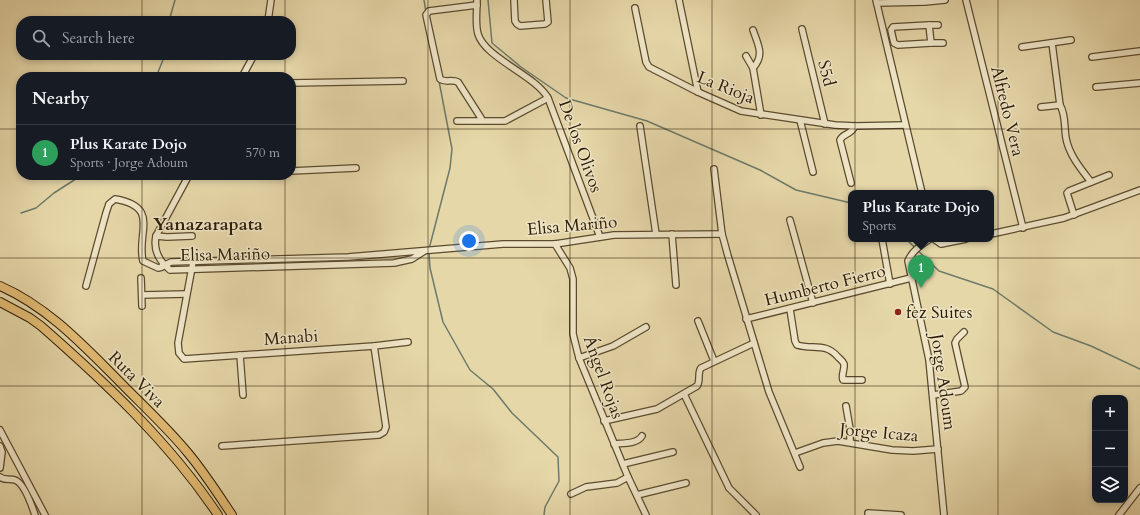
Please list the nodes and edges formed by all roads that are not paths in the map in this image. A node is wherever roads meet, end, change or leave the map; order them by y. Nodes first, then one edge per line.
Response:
1 (271, 0) edge
2 (514, 0) edge
3 (546, 0) edge
4 (679, 0) edge
5 (945, 0) edge
6 (966, 0) edge
7 (876, 1) edge
8 (477, 3) edge
9 (635, 8) dead end
10 (269, 16) edge
11 (929, 25) junction
12 (938, 25) dead end
13 (802, 29) dead end
14 (753, 30) dead end
15 (885, 39) junction
16 (893, 39) junction
17 (1071, 40) dead end
18 (943, 42) dead end
19 (931, 43) junction
20 (1052, 43) junction
21 (1022, 47) dead end
22 (1140, 51) edge
23 (746, 56) dead end
24 (1092, 57) dead end
25 (251, 60) edge
26 (753, 68) junction
27 (245, 72) edge
28 (403, 81) dead end
29 (296, 83) edge
30 (1140, 83) edge
31 (1096, 87) dead end
32 (698, 92) junction
33 (548, 98) junction
34 (1060, 105) junction
35 (1041, 107) dead end
36 (761, 115) junction
37 (481, 118) dead end
38 (800, 120) junction
39 (457, 121) dead end
40 (825, 124) junction
41 (905, 125) junction
42 (640, 126) dead end
43 (855, 126) junction
44 (356, 168) dead end
45 (714, 169) dead end
46 (296, 171) edge
47 (813, 172) dead end
48 (1109, 175) dead end
49 (186, 180) edge
50 (1091, 182) junction
51 (851, 183) dead end
52 (921, 190) edge
53 (1140, 190) edge
54 (1074, 215) junction
55 (790, 220) dead end
56 (1022, 228) junction
57 (994, 233) edge
58 (656, 234) junction
59 (672, 234) junction
60 (722, 234) junction
61 (156, 236) junction
62 (192, 236) dead end
63 (600, 237) junction
64 (883, 242) edge
65 (926, 242) edge
66 (938, 242) edge
67 (951, 242) edge
68 (555, 244) junction
69 (425, 251) junction
70 (366, 256) junction
71 (193, 262) junction
72 (164, 264) junction
73 (367, 264) junction
74 (191, 270) junction
75 (141, 278) dead end
76 (911, 278) junction
77 (890, 284) junction
78 (676, 285) dead end
79 (0, 286) edge
80 (86, 286) dead end
81 (186, 294) junction
82 (142, 296) junction
83 (0, 302) edge
84 (813, 303) junction
85 (142, 306) dead end
86 (790, 308) junction
87 (746, 319) junction
88 (698, 321) dead end
89 (646, 327) dead end
90 (964, 332) dead end
91 (408, 342) dead end
92 (754, 343) junction
93 (374, 346) junction
94 (240, 355) junction
95 (579, 358) junction
96 (714, 361) junction
97 (862, 380) dead end
98 (684, 394) junction
99 (243, 395) dead end
100 (933, 395) junction
101 (846, 406) dead end
102 (604, 421) junction
103 (0, 430) edge
104 (642, 436) dead end
105 (850, 442) junction
106 (614, 444) junction
107 (0, 446) edge
108 (222, 446) dead end
109 (938, 449) junction
110 (673, 452) dead end
111 (795, 453) junction
112 (623, 464) junction
113 (800, 467) dead end
114 (0, 468) edge
115 (0, 477) edge
116 (628, 477) junction
117 (686, 482) dead end
118 (1140, 488) edge
119 (571, 494) dead end
120 (637, 495) junction
121 (868, 513) dead end
122 (35, 515) edge
123 (46, 515) edge
124 (218, 515) edge
125 (232, 515) edge
126 (646, 515) edge
127 (756, 515) edge
128 (900, 515) edge
129 (944, 515) edge
130 (1118, 515) edge

1 - 10 street
2 - 3 street
4 - 32 street
5 - 7 street
6 - 56 street, Alfredo Vera
7 - 15 street
8 - 33 street, De los Olivos
8 - 37 street
9 - 32 street, La Rioja
11 - 12 street
11 - 16 street
11 - 19 street
13 - 40 street, S5d
14 - 26 street
15 - 16 street
15 - 41 street
16 - 19 street
17 - 20 street
18 - 19 street
20 - 21 street
20 - 34 street
22 - 24 street
23 - 26 street
25 - 27 street
26 - 36 street
28 - 29 street
30 - 31 street
32 - 36 street, La Rioja
33 - 39 street
33 - 63 street, De los Olivos
34 - 35 street
34 - 50 street
36 - 38 street, La Rioja
38 - 40 street, La Rioja
38 - 47 street
40 - 43 street, La Rioja
41 - 43 street, La Rioja
41 - 52 street
42 - 58 street
43 - 51 street
44 - 46 street
45 - 60 street
48 - 50 street
49 - 61 street
50 - 54 street
53 - 54 street
54 - 56 street
55 - 84 street
56 - 57 street
58 - 59 street, Elisa Mariño
58 - 63 street, Elisa Mariño
59 - 60 street, Elisa Mariño
59 - 78 street
60 - 87 street
61 - 62 street
61 - 72 street
63 - 68 street, Elisa Mariño
64 - 77 street
65 - 76 street, Jorge Adoum
66 - 67 street
68 - 69 street, Elisa Mariño
68 - 95 street, Ángel Rojas
69 - 70 street, Elisa Mariño
69 - 73 street, Elisa Mariño
70 - 71 street, Elisa Mariño
70 - 73 street
71 - 72 street, Elisa Mariño
71 - 74 street
72 - 74 street, Elisa Mariño
72 - 80 street
73 - 74 street, Elisa Mariño
74 - 81 street
75 - 82 street
76 - 77 street, Humberto Fierro
76 - 100 street, Jorge Adoum
77 - 84 street, Humberto Fierro
79 - 125 highway, Ruta Viva
81 - 82 street
81 - 94 street, Manabi
82 - 85 street
83 - 124 highway, Ruta Viva
84 - 86 street, Humberto Fierro
86 - 87 street, Humberto Fierro
86 - 97 street
87 - 92 street
88 - 96 street
89 - 95 street
90 - 100 street
91 - 93 street, Manabi
92 - 96 street
92 - 111 street
93 - 94 street, Manabi
93 - 108 street
94 - 99 street
95 - 102 street, Ángel Rojas
96 - 98 street
98 - 102 street
98 - 127 street
100 - 109 street, Jorge Adoum
101 - 105 street
102 - 106 street, Ángel Rojas
103 - 123 street
104 - 106 street
105 - 109 street, Jorge Icaza
105 - 111 street, Jorge Icaza
106 - 112 street, Ángel Rojas
107 - 114 street
109 - 129 street, Jorge Adoum
110 - 112 street
111 - 113 street
112 - 116 street, Ángel Rojas
115 - 122 street
116 - 119 street
116 - 120 street, Ángel Rojas
117 - 120 street
118 - 130 street
120 - 126 street, Ángel Rojas
121 - 128 street

